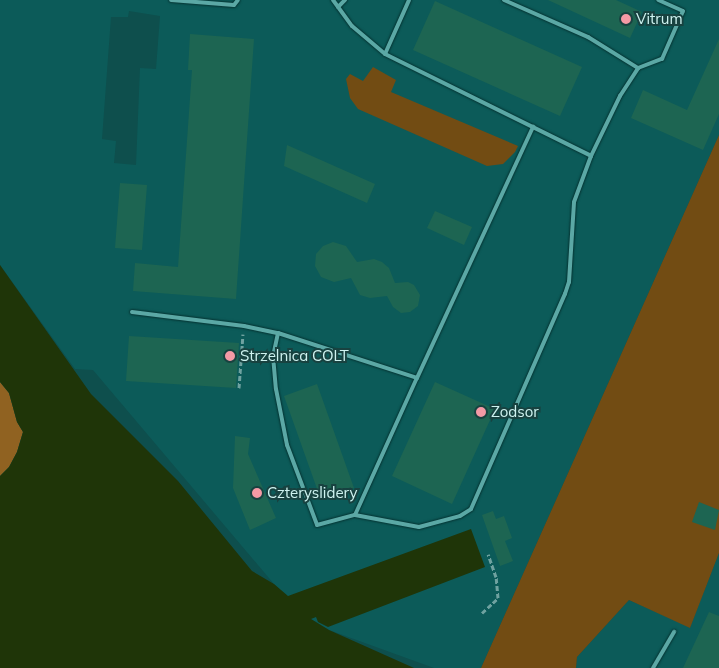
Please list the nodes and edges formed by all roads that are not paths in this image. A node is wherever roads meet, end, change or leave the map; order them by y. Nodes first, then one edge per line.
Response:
1 (171, 0) edge
2 (238, 0) edge
3 (332, 0) edge
4 (345, 0) edge
5 (410, 0) edge
6 (504, 0) edge
7 (658, 0) edge
8 (338, 6) junction
9 (385, 54) junction
10 (638, 68) junction
11 (533, 127) junction
12 (591, 156) junction
13 (132, 312) dead end
14 (278, 332) junction
15 (417, 378) junction
16 (355, 515) junction
17 (674, 632) dead end
18 (653, 668) edge

1 - 2 lane
3 - 8 lane
4 - 8 lane
5 - 9 lane
6 - 10 lane
7 - 10 lane
8 - 9 lane
9 - 11 lane
10 - 12 lane
11 - 12 lane
11 - 15 lane
12 - 16 lane
13 - 14 lane
14 - 15 lane
14 - 16 lane
15 - 16 lane
17 - 18 lane

